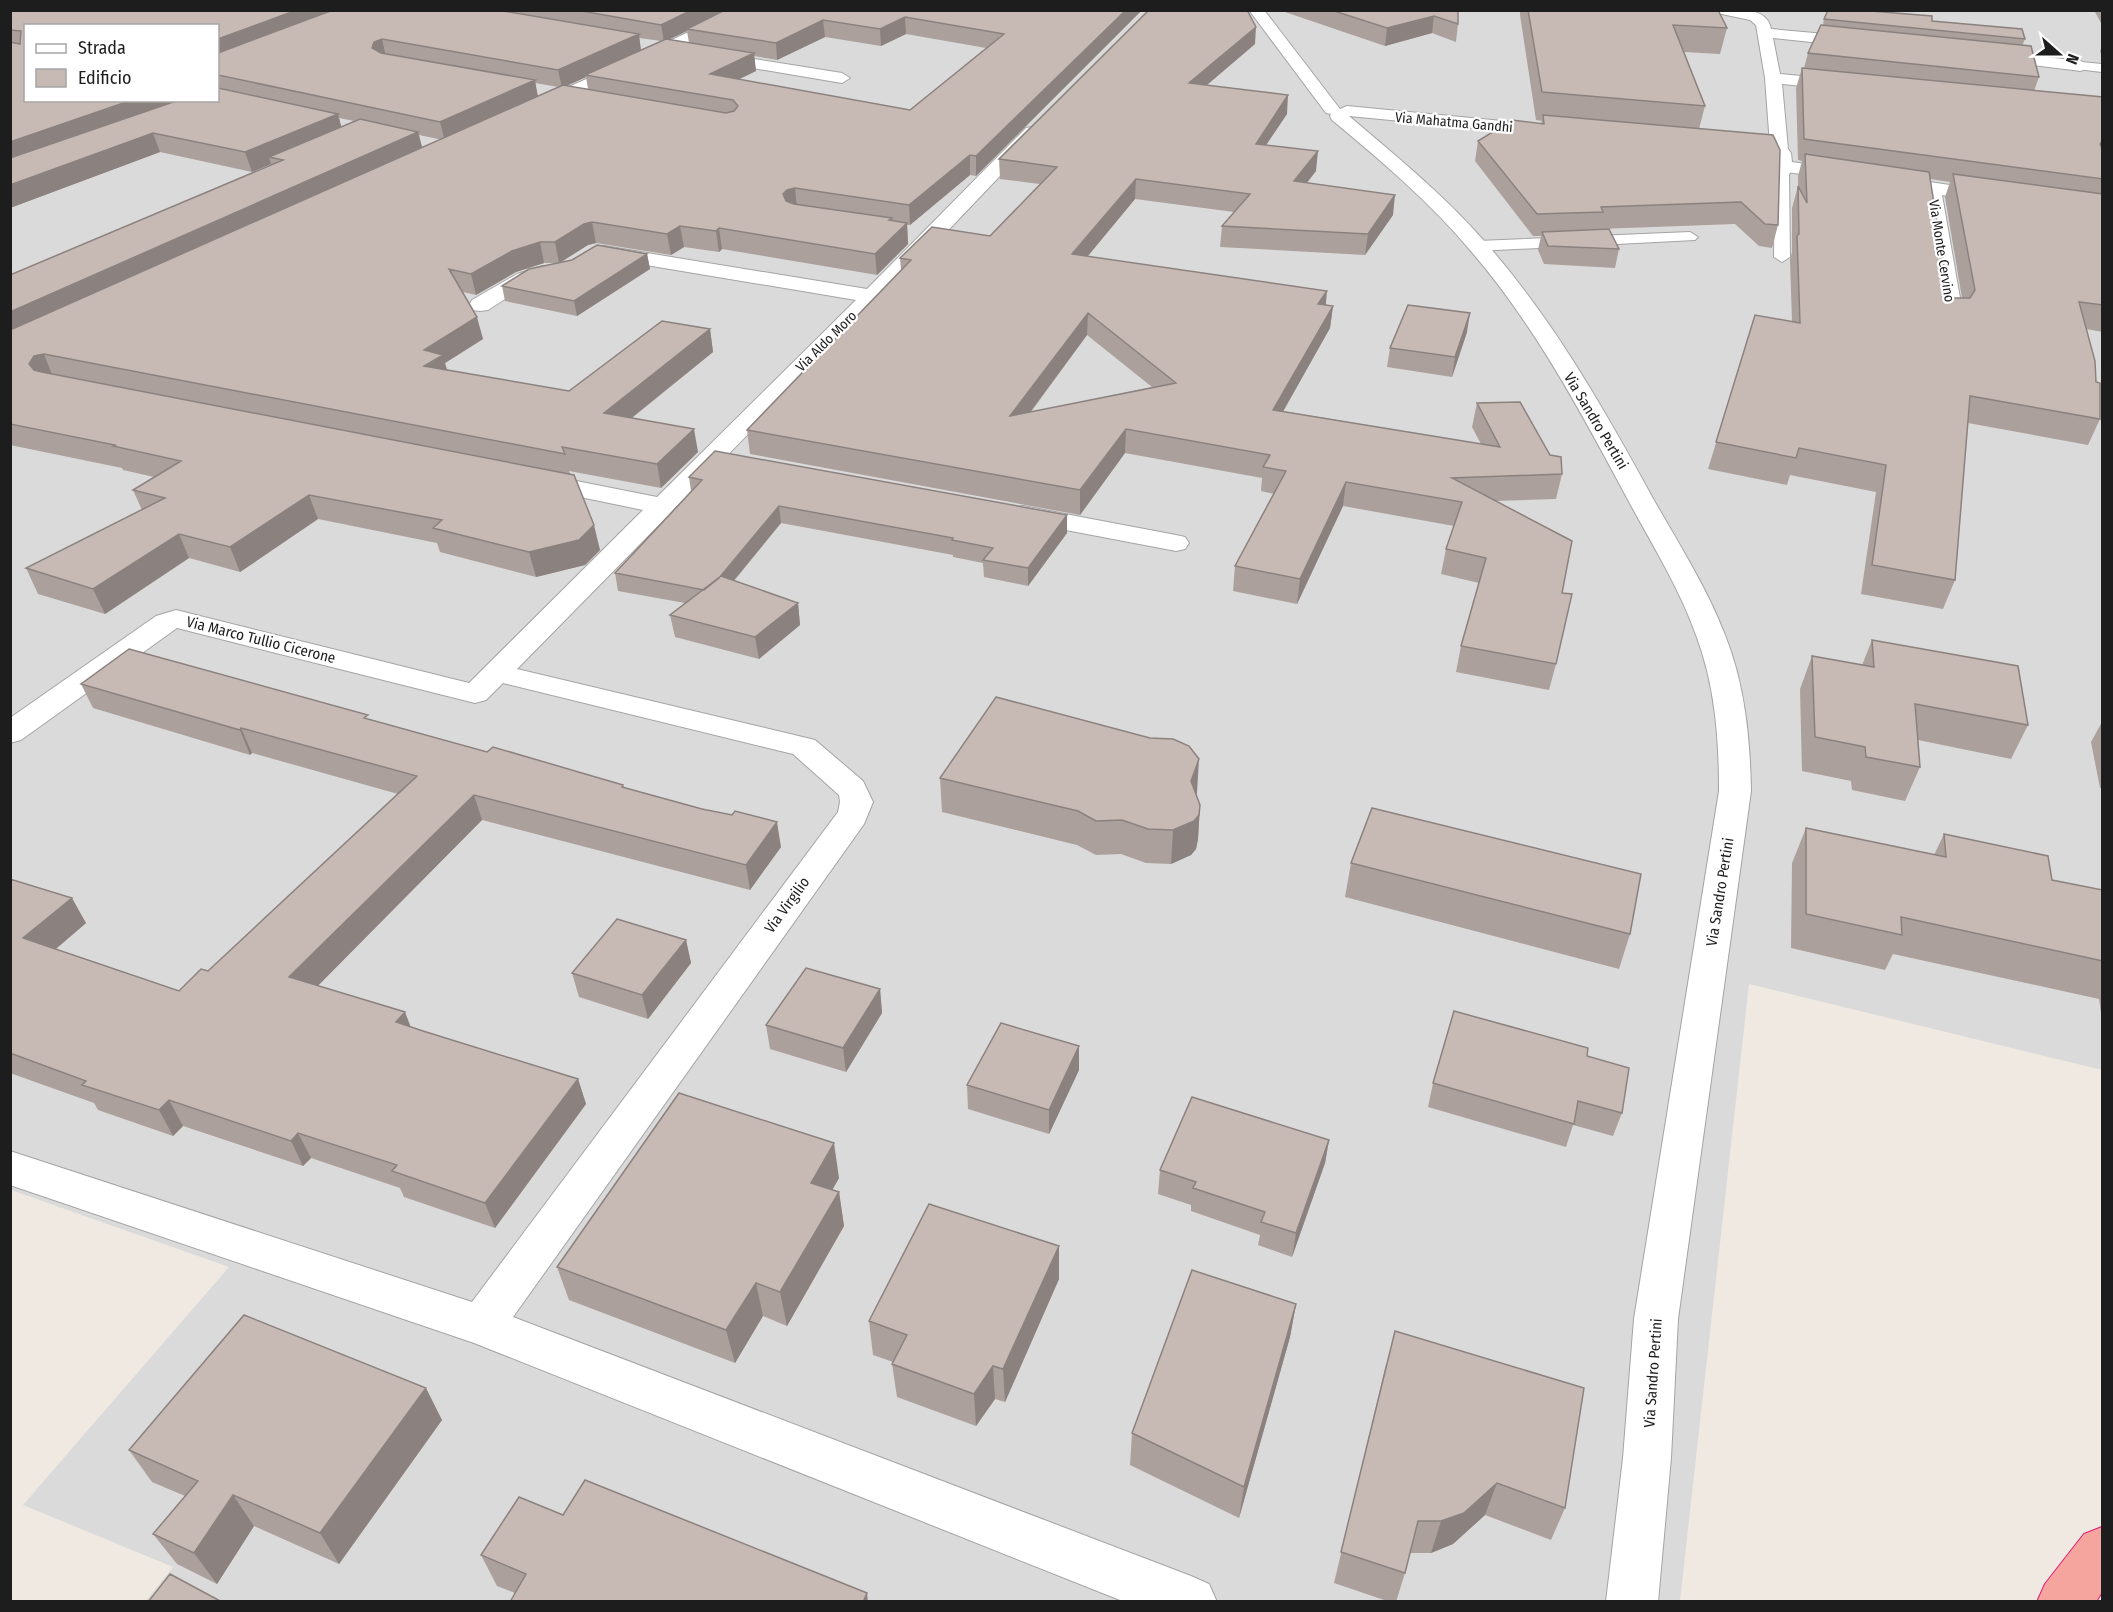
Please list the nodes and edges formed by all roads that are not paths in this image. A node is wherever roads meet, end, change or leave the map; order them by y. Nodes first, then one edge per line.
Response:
1 (750, 10) edge
2 (1256, 10) edge
3 (1722, 10) edge
4 (1764, 33) junction
5 (632, 44) edge
6 (1870, 44) edge
7 (666, 50) junction
8 (1976, 55) edge
9 (2081, 66) joint
10 (2103, 68) edge
11 (842, 78) dead end
12 (1773, 78) junction
13 (1855, 87) edge
14 (530, 90) edge
15 (564, 96) junction
16 (587, 101) edge
17 (532, 111) edge
18 (1346, 113) junction
19 (1045, 120) edge
20 (1562, 131) edge
21 (1714, 144) edge
22 (1783, 159) junction
23 (1932, 188) junction
24 (2012, 198) edge
25 (908, 233) edge
26 (931, 237) junction
27 (1690, 237) dead end
28 (1478, 246) junction
29 (586, 257) edge
30 (1782, 257) dead end
31 (567, 269) edge
32 (872, 296) junction
33 (480, 305) dead end
34 (1952, 315) edge
35 (711, 456) junction
36 (746, 463) edge
37 (509, 476) edge
38 (661, 506) junction
39 (1002, 511) edge
40 (1176, 543) dead end
41 (498, 673) junction
42 (10, 733) edge
43 (10, 1168) edge
44 (481, 1325) junction
45 (2103, 1552) edge
46 (1191, 1602) edge
47 (1632, 1602) edge
48 (2063, 1602) edge

1 - 7 street
2 - 18 street, Via Sandro Pertini
3 - 4 street
4 - 6 street
4 - 12 street
5 - 7 street
7 - 11 street
7 - 15 street
8 - 9 street
9 - 10 lane
12 - 13 street
12 - 22 street
14 - 15 street
15 - 16 street
15 - 17 street
18 - 20 street, Via Mahatma Gandhi
18 - 28 street, Via Sandro Pertini
19 - 26 street, Via Aldo Moro
21 - 22 street
22 - 23 street
22 - 30 lane
23 - 24 street
23 - 34 street, Via Monte Cervino
25 - 26 street
26 - 32 street, Via Aldo Moro
27 - 28 lane
28 - 47 street, Via Sandro Pertini
29 - 32 street
31 - 33 street
32 - 35 street, Via Aldo Moro
35 - 36 street
35 - 38 street, Via Aldo Moro
37 - 38 street
38 - 41 street, Via Aldo Moro
39 - 40 street
41 - 42 street, Via Marco Tullio Cicerone
41 - 44 street, Via Virgilio
43 - 44 street
44 - 46 street
45 - 48 highway

